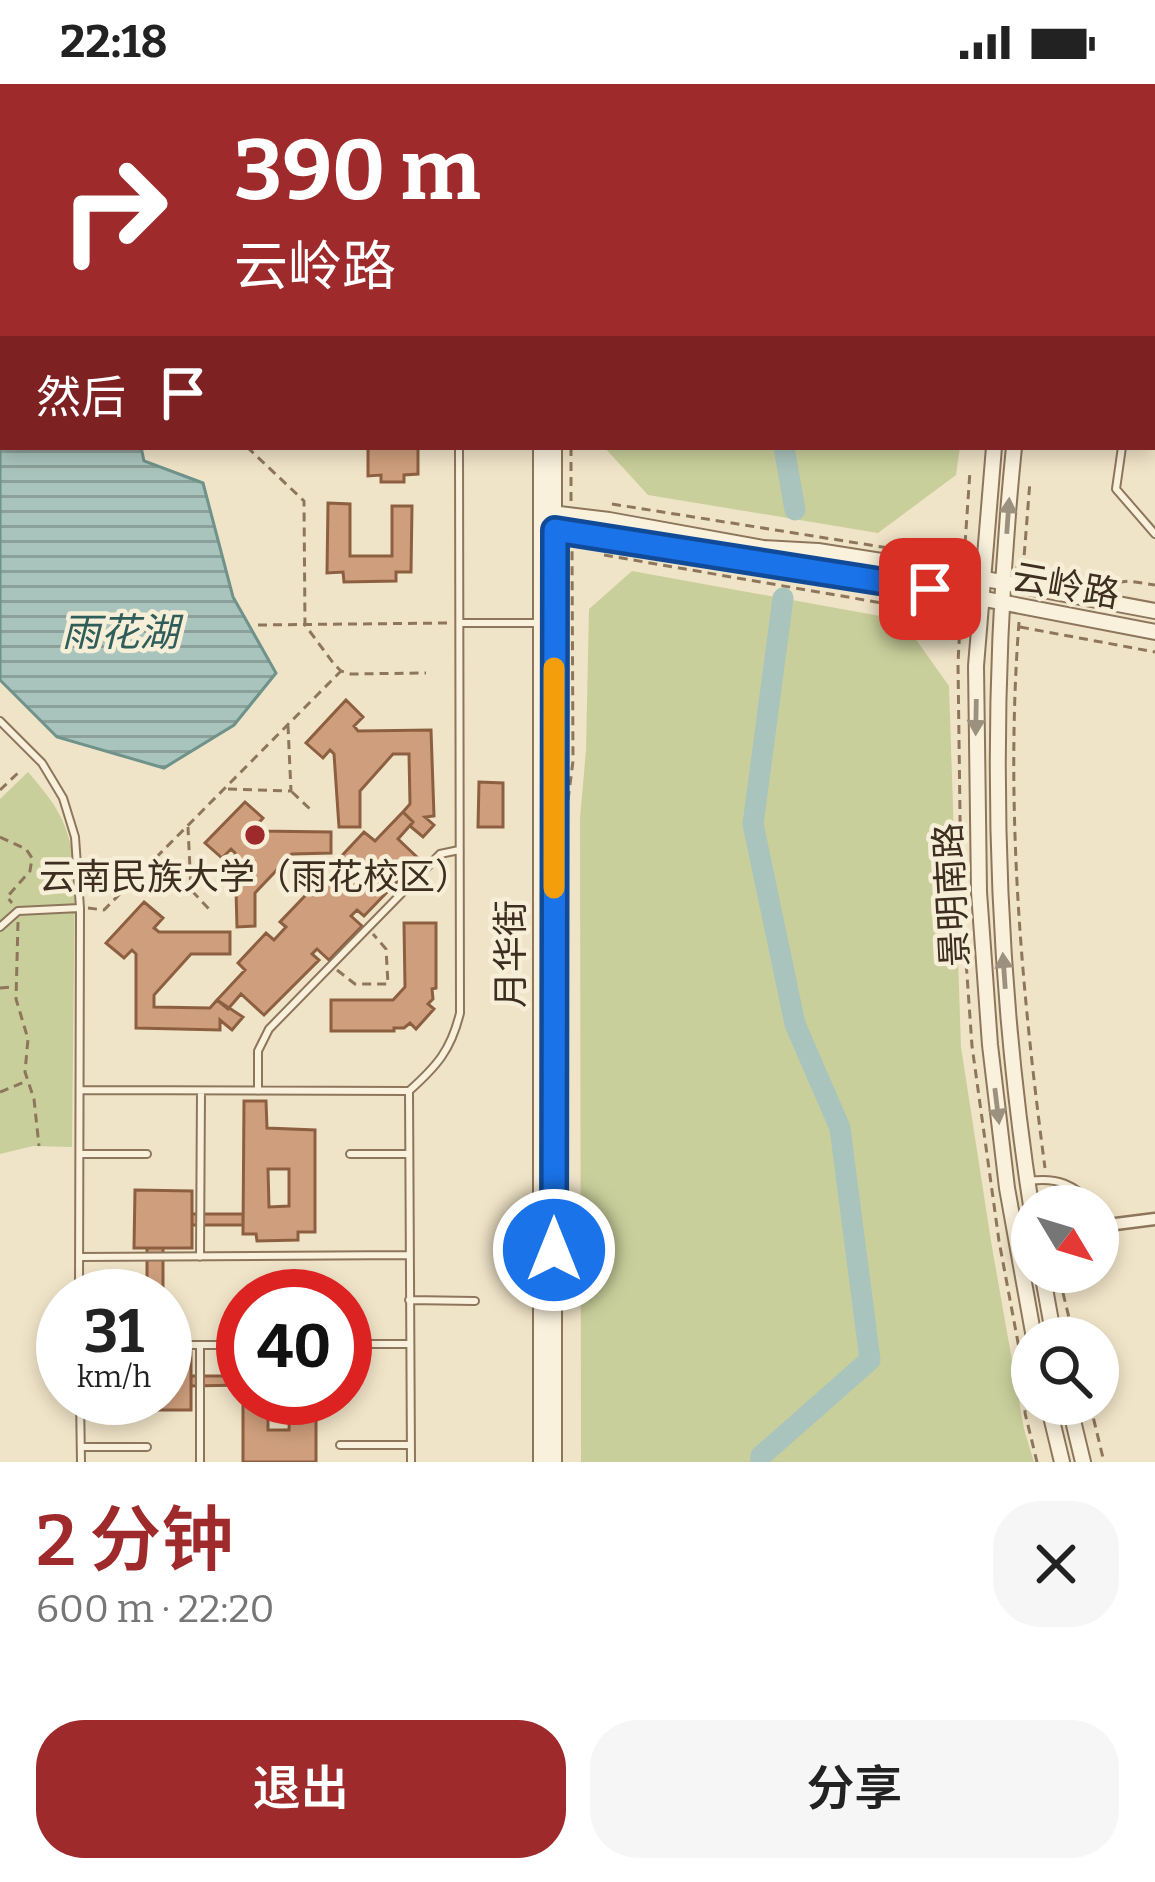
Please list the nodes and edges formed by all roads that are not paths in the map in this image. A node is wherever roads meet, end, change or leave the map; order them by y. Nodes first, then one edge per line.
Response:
1 (459, 450) edge
2 (541, 450) edge
3 (554, 450) edge
4 (994, 450) edge
5 (1014, 450) edge
6 (1122, 450) edge
7 (548, 522) junction
8 (1155, 534) edge
9 (982, 580) junction
10 (1003, 584) junction
11 (981, 600) junction
12 (1001, 604) junction
13 (1155, 611) edge
14 (541, 622) junction
15 (460, 623) junction
16 (1155, 632) edge
17 (0, 721) edge
18 (459, 850) junction
19 (80, 908) junction
20 (0, 927) edge
21 (80, 1090) junction
22 (201, 1091) junction
23 (258, 1091) junction
24 (409, 1091) junction
25 (80, 1154) junction
26 (147, 1154) dead end
27 (350, 1154) dead end
28 (410, 1154) junction
29 (1027, 1181) junction
30 (1028, 1185) edge
31 (1070, 1185) edge
32 (1155, 1219) edge
33 (1119, 1222) edge
34 (410, 1255) junction
35 (79, 1257) junction
36 (200, 1257) junction
37 (79, 1269) edge
38 (409, 1300) junction
39 (475, 1301) dead end
40 (1030, 1317) edge
41 (409, 1344) junction
42 (192, 1345) edge
43 (200, 1345) junction
44 (216, 1345) edge
45 (372, 1345) edge
46 (81, 1425) edge
47 (1053, 1425) edge
48 (1074, 1425) edge
49 (340, 1444) dead end
50 (410, 1444) junction
51 (81, 1447) junction
52 (147, 1447) dead end
53 (81, 1462) edge
54 (200, 1462) edge
55 (411, 1462) edge
56 (541, 1462) edge
57 (554, 1462) edge
58 (1062, 1462) edge
59 (1083, 1462) edge

1 - 15 lane
2 - 7 street, 月华街
3 - 7 street, 月华街
4 - 9 street, 景明南路
10 -> 5 street, 景明南路
6 - 8 lane
7 - 9 street, 云岭路
7 - 11 street, 云岭路
7 - 14 street, 月华街
7 - 57 street, 月华街
9 - 10 street, 云岭路
9 - 11 street, 景明南路
10 - 12 street, 景明南路
10 - 13 street, 云岭路
11 - 12 street, 云岭路
11 -> 40 street, 景明南路
12 - 16 street, 云岭路
29 -> 12 street, 景明南路
14 - 15 lane
14 - 56 street, 月华街
15 - 18 lane
17 - 19 lane
18 - 23 lane
18 - 24 lane
19 - 20 lane
19 - 21 lane
21 - 22 lane
21 - 25 lane
22 - 23 lane
22 - 36 lane
23 - 24 lane
24 - 28 lane
25 - 26 lane
25 - 35 lane
27 - 28 lane
28 - 34 lane
29 - 30 street, 景明南路
29 - 31 lane
32 - 33 street
34 - 36 lane
34 - 38 lane
35 - 36 lane
35 - 37 lane
38 - 39 lane
38 - 41 lane
41 - 45 lane
41 - 50 lane
42 - 43 lane
43 - 44 lane
43 - 54 lane
46 - 51 lane
47 - 58 street
48 - 59 street
49 - 50 lane
50 - 55 lane
51 - 52 lane
51 - 53 lane

